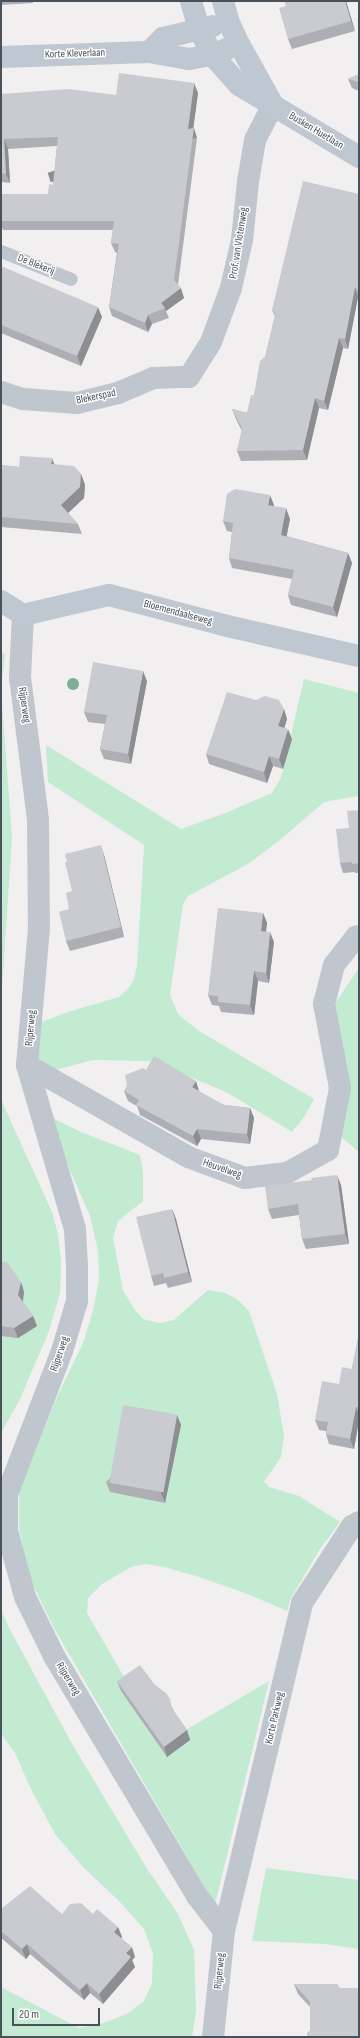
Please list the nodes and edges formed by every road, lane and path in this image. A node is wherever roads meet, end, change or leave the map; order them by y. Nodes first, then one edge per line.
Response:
1 (191, 1) edge
2 (223, 1) edge
3 (229, 23) junction
4 (199, 29) junction
5 (239, 44) junction
6 (149, 52) junction
7 (212, 55) junction
8 (1, 57) edge
9 (273, 105) junction
10 (359, 157) edge
11 (1, 251) edge
12 (71, 279) dead end
13 (189, 377) joint
14 (1, 392) edge
15 (1, 601) edge
16 (23, 614) junction
17 (359, 656) edge
18 (359, 936) edge
19 (27, 1065) junction
20 (359, 1522) edge
21 (224, 1931) junction
22 (214, 2037) edge

1 - 4 street, Busken Huetlaan
2 - 3 street, Busken Huetlaan
3 - 4 street
3 - 5 street, Busken Huetlaan
4 - 6 street
4 - 7 street, Busken Huetlaan
5 - 7 street, Korte Kleverlaan
5 - 9 street, Busken Huetlaan
6 - 7 street, Korte Kleverlaan
6 - 8 street, Korte Kleverlaan
7 - 9 street, Busken Huetlaan
9 - 10 street, Busken Huetlaan
9 - 13 street, Prof. van Vlotenweg
11 - 12 lane, De Blekerij
13 - 14 street, Blekerspad
15 - 16 street
16 - 17 street, Bloemendaalseweg
16 - 19 street, Rijperweg
18 - 19 street, Heuvelweg
19 - 21 street, Rijperweg
20 - 21 street, Korte Parkweg
21 - 22 street, Rijperweg

